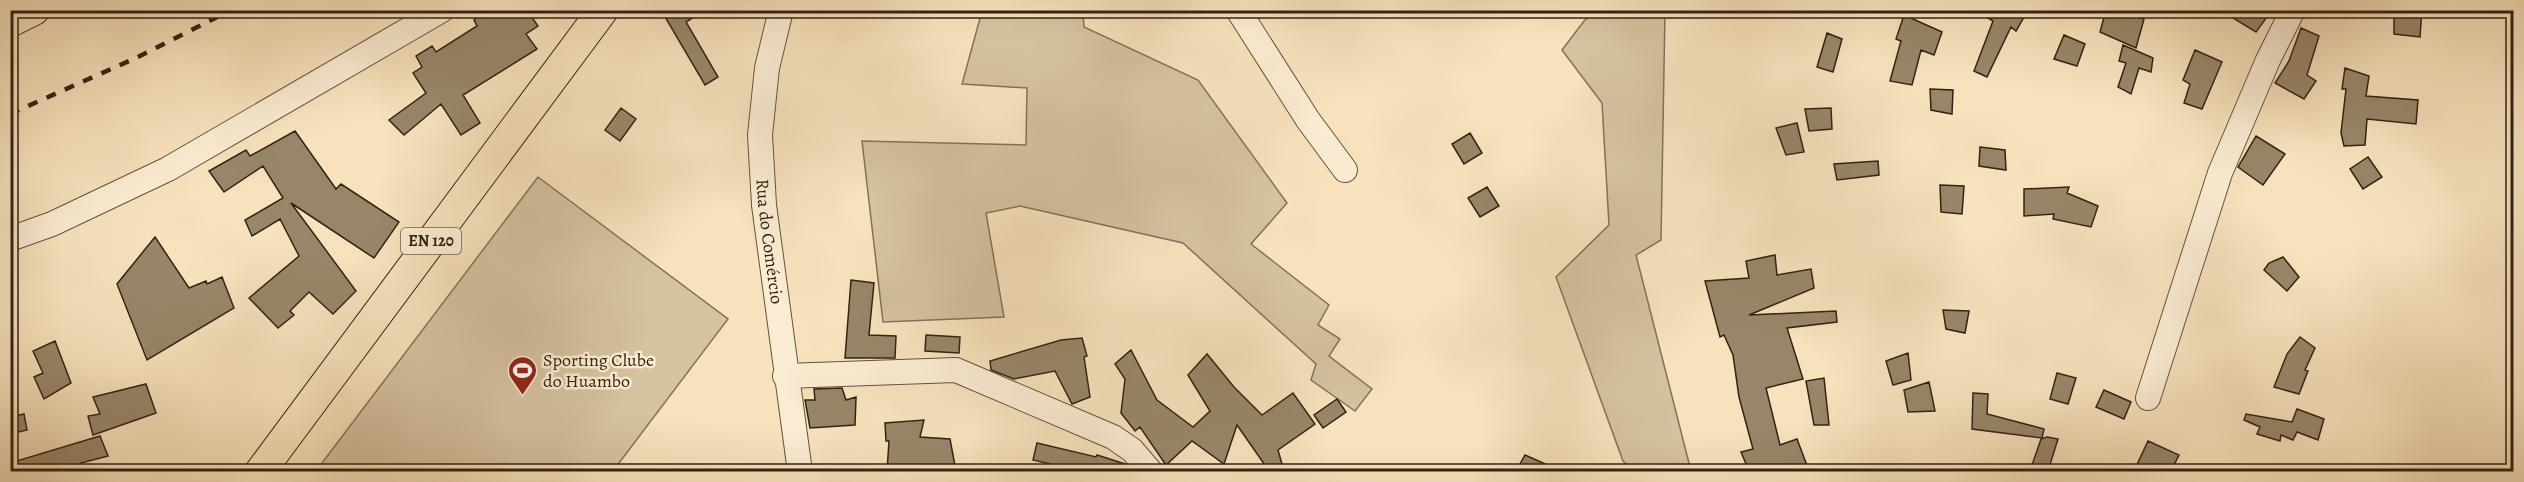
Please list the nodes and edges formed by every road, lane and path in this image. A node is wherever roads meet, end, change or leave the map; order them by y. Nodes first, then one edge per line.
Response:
1 (34, 10) edge
2 (442, 10) edge
3 (603, 10) edge
4 (781, 10) edge
5 (1238, 10) edge
6 (2294, 10) edge
7 (10, 22) edge
8 (1345, 170) dead end
9 (10, 239) edge
10 (785, 376) junction
11 (2148, 398) dead end
12 (260, 471) edge
13 (800, 471) edge
14 (1151, 471) edge

1 - 7 main road
2 - 9 street
3 - 12 main road, EN 120
4 - 10 street, Rua do Comércio
5 - 8 street
6 - 11 street
10 - 13 street, Rua do Comércio
10 - 14 street

